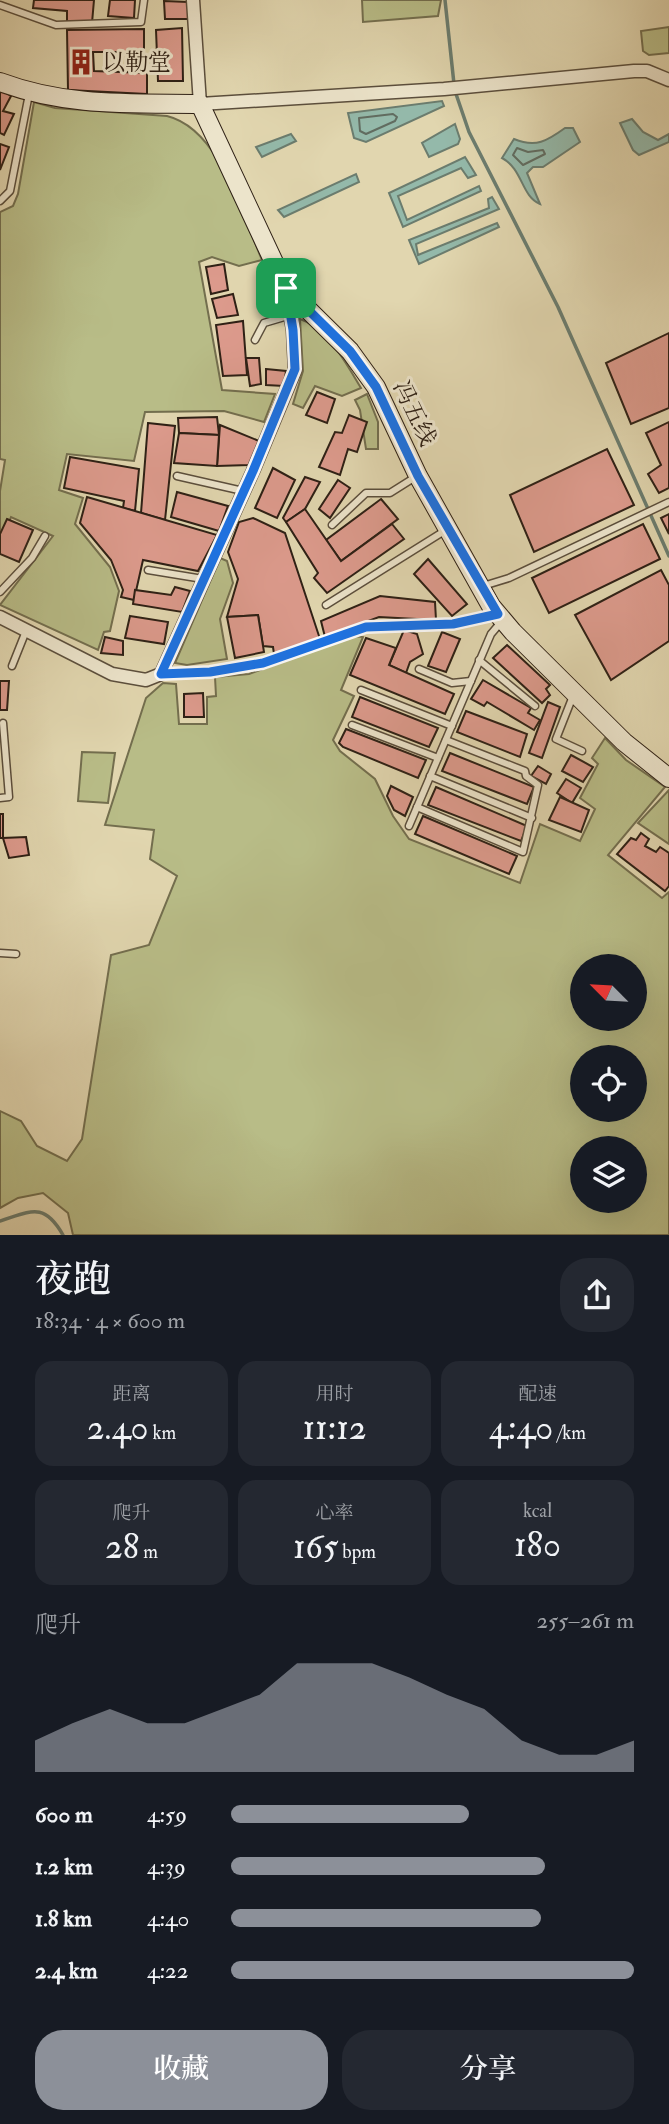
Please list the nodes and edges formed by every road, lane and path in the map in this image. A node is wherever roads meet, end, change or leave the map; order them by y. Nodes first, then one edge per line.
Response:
1 (144, 0) edge
2 (193, 0) edge
3 (0, 5) edge
4 (669, 80) edge
5 (0, 82) edge
6 (30, 93) junction
7 (201, 104) junction
8 (0, 201) edge
9 (286, 288) junction
10 (291, 315) junction
11 (255, 340) dead end
12 (177, 476) dead end
13 (418, 476) junction
14 (244, 491) junction
15 (669, 502) edge
16 (332, 525) dead end
17 (446, 529) junction
18 (45, 536) dead end
19 (148, 570) dead end
20 (203, 579) junction
21 (480, 587) junction
22 (0, 592) edge
23 (326, 605) dead end
24 (0, 617) edge
25 (500, 617) junction
26 (26, 631) junction
27 (480, 660) junction
28 (12, 666) dead end
29 (419, 669) dead end
30 (161, 674) junction
31 (471, 681) junction
32 (361, 690) dead end
33 (574, 692) junction
34 (535, 706) dead end
35 (2, 723) dead end
36 (352, 725) dead end
37 (452, 726) junction
38 (446, 740) junction
39 (583, 751) dead end
40 (438, 758) junction
41 (430, 776) junction
42 (669, 778) edge
43 (0, 799) edge
44 (417, 807) junction
45 (532, 818) junction
46 (409, 826) dead end
47 (0, 953) edge
48 (16, 954) dead end

1 - 3 lane
2 - 7 street
4 - 7 street
5 - 6 street
6 - 7 street
6 - 8 lane
7 - 9 street, 冯五线
9 - 10 street
9 - 13 street, 冯五线
10 - 11 lane
10 - 14 street
12 - 14 lane
13 - 16 lane
13 - 17 street, 冯五线
14 - 20 street
15 - 21 lane
17 - 21 street, 冯五线
17 - 23 lane
18 - 22 lane
19 - 20 lane
20 - 30 street
21 - 25 street, 冯五线
24 - 26 street
25 - 27 lane
25 - 30 lane
25 - 33 street, 冯五线
26 - 28 lane
26 - 30 street
27 - 31 lane
27 - 34 lane
29 - 31 lane
31 - 37 lane
32 - 37 lane
33 - 39 lane
33 - 42 street, 冯五线
35 - 43 lane
36 - 40 lane
37 - 38 lane
38 - 40 lane
38 - 45 lane
40 - 41 lane
41 - 44 lane
41 - 45 lane
44 - 45 lane
44 - 46 lane
47 - 48 lane

